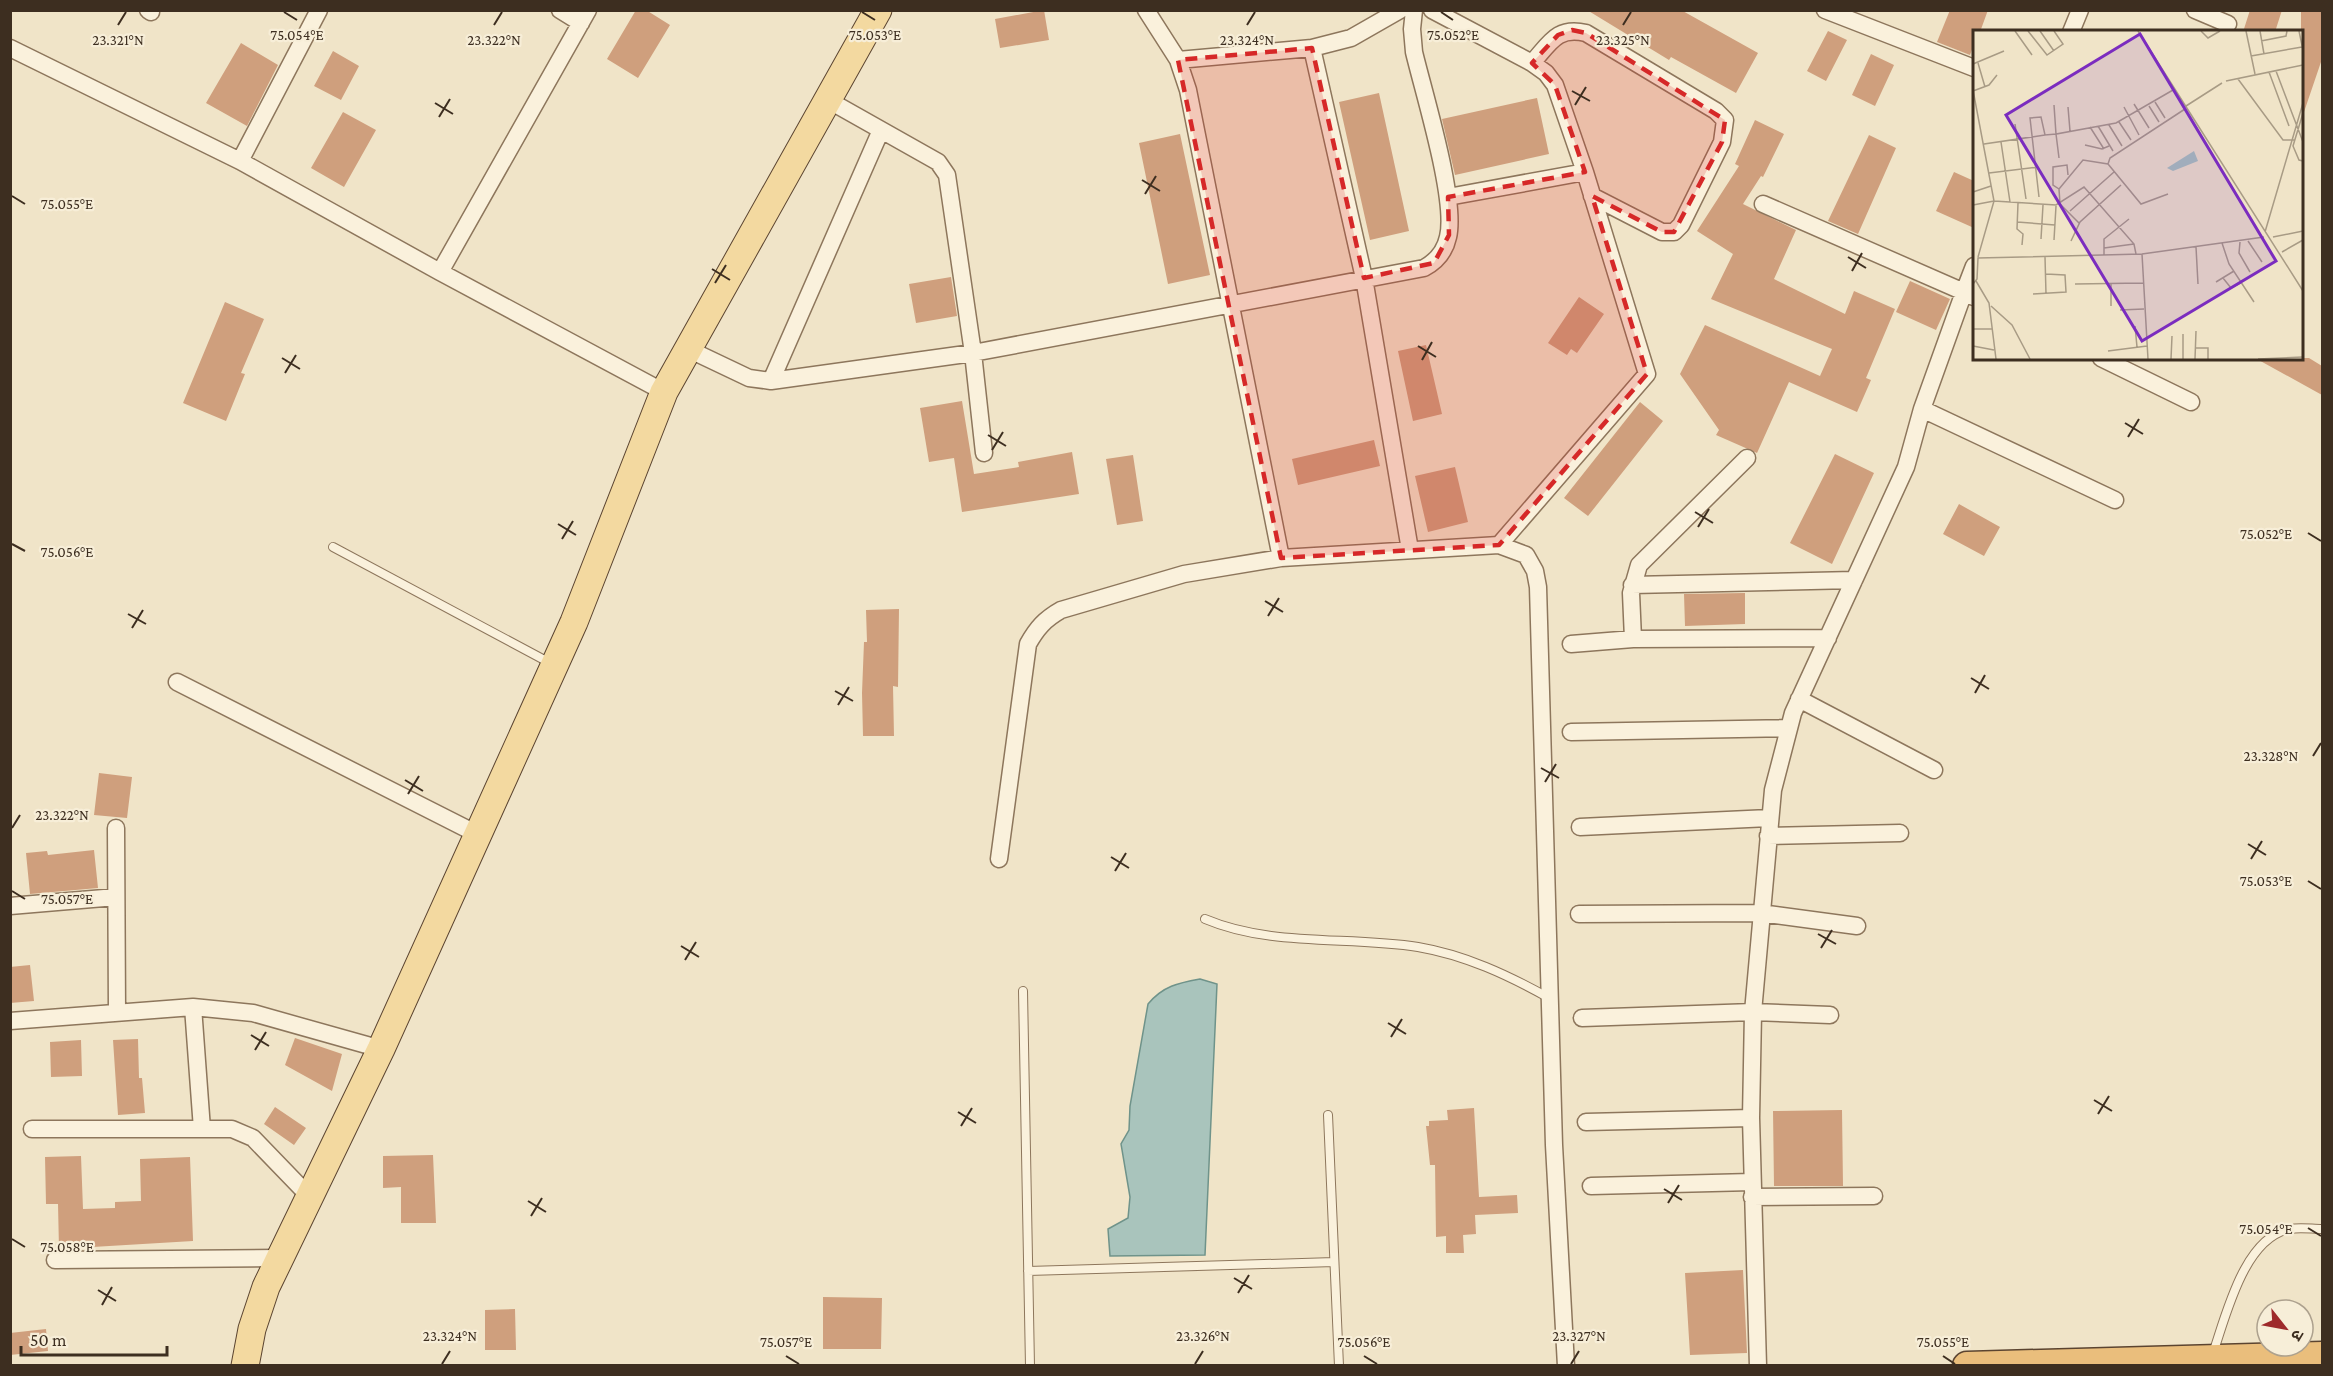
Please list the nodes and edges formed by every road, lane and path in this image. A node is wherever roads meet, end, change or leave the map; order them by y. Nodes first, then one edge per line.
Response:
1 (320, 10) edge
2 (560, 10) edge
3 (879, 10) edge
4 (1146, 10) edge
5 (1400, 10) edge
6 (1414, 10) edge
7 (1432, 10) edge
8 (1825, 10) edge
9 (2080, 10) edge
10 (2195, 10) edge
11 (584, 17) edge
12 (2228, 24) dead end
13 (2072, 30) edge
14 (10, 48) edge
15 (1312, 48) junction
16 (1178, 60) junction
17 (1532, 63) junction
18 (1973, 68) edge
19 (834, 104) junction
20 (880, 130) junction
21 (240, 161) junction
22 (1585, 172) junction
23 (1592, 196) junction
24 (1448, 197) junction
25 (1763, 204) dead end
26 (440, 272) junction
27 (1973, 272) edge
28 (1364, 278) junction
29 (1969, 295) edge
30 (1231, 303) junction
31 (688, 349) junction
32 (973, 353) junction
33 (2105, 360) edge
34 (771, 381) junction
35 (664, 392) junction
36 (2191, 402) dead end
37 (1922, 409) junction
38 (984, 453) dead end
39 (1748, 458) dead end
40 (2115, 500) dead end
41 (1499, 545) junction
42 (333, 547) dead end
43 (1410, 550) junction
44 (1281, 558) junction
45 (1854, 580) junction
46 (1632, 585) junction
47 (1828, 638) junction
48 (1633, 639) junction
49 (1571, 644) dead end
50 (555, 666) junction
51 (177, 682) dead end
52 (1799, 699) junction
53 (1788, 728) junction
54 (1571, 732) dead end
55 (1934, 770) dead end
56 (1769, 818) junction
57 (1580, 827) dead end
58 (116, 828) dead end
59 (1900, 833) dead end
60 (479, 835) junction
61 (1768, 836) junction
62 (999, 859) dead end
63 (116, 897) junction
64 (10, 906) edge
65 (1760, 913) junction
66 (1579, 914) dead end
67 (1205, 919) dead end
68 (1857, 926) dead end
69 (1023, 991) dead end
70 (1549, 998) junction
71 (193, 1007) junction
72 (117, 1012) junction
73 (1753, 1012) junction
74 (1830, 1015) dead end
75 (1582, 1018) dead end
76 (10, 1021) edge
77 (381, 1049) junction
78 (1328, 1115) dead end
79 (1751, 1118) junction
80 (1586, 1122) dead end
81 (32, 1129) dead end
82 (202, 1129) junction
83 (1591, 1186) dead end
84 (1752, 1190) junction
85 (308, 1195) junction
86 (1874, 1196) dead end
87 (2322, 1229) edge
88 (279, 1258) junction
89 (55, 1260) dead end
90 (1334, 1262) junction
91 (1029, 1271) junction
92 (2322, 1356) edge
93 (2211, 1359) junction
94 (245, 1365) edge
95 (1030, 1365) edge
96 (1339, 1365) edge
97 (1566, 1365) edge
98 (1758, 1365) edge
99 (1967, 1365) edge

1 - 21 street
2 - 11 street
3 - 19 main road
4 - 16 street
5 - 15 street
6 - 24 street
7 - 17 street
8 - 18 street
9 - 13 street
10 - 12 street
11 - 26 street
14 - 21 street
15 - 16 street
15 - 28 street
16 - 30 street
17 - 22 street
17 - 23 street
19 - 20 street
19 - 31 main road
20 - 32 street
20 - 34 street
21 - 26 street
22 - 23 street
22 - 24 street
23 - 41 street
24 - 28 street
25 - 29 street
26 - 35 street
27 - 29 street
28 - 30 street
28 - 43 street
29 - 37 street
30 - 32 street
30 - 44 street
31 - 34 street
31 - 35 main road
32 - 34 street
32 - 38 street
33 - 36 street
35 - 50 main road
37 - 40 street
37 - 45 street
39 - 46 street
41 - 43 street
41 - 70 street
42 - 50 lane
43 - 44 street
44 - 62 street
45 - 46 street
45 - 47 street
46 - 48 street
47 - 48 street
47 - 52 street
48 - 49 street
50 - 60 main road
51 - 60 street
52 - 53 street
52 - 55 street
53 - 54 street
53 - 56 street
56 - 57 street
56 - 61 street
58 - 63 street
59 - 61 street
60 - 77 main road
61 - 65 street
63 - 64 street
63 - 72 street
65 - 66 street
65 - 68 street
65 - 73 street
67 - 70 lane
69 - 91 lane
70 - 97 street
71 - 72 street
71 - 77 street
71 - 82 street
72 - 76 street
73 - 74 street
73 - 75 street
73 - 79 street
77 - 85 main road
78 - 90 lane
79 - 80 street
79 - 84 street
81 - 82 street
82 - 85 street
83 - 84 street
84 - 86 street
84 - 98 street
85 - 88 main road
87 - 93 lane
88 - 89 street
88 - 94 main road
90 - 91 lane
90 - 96 lane
91 - 95 lane
92 - 93 highway
93 - 99 highway

